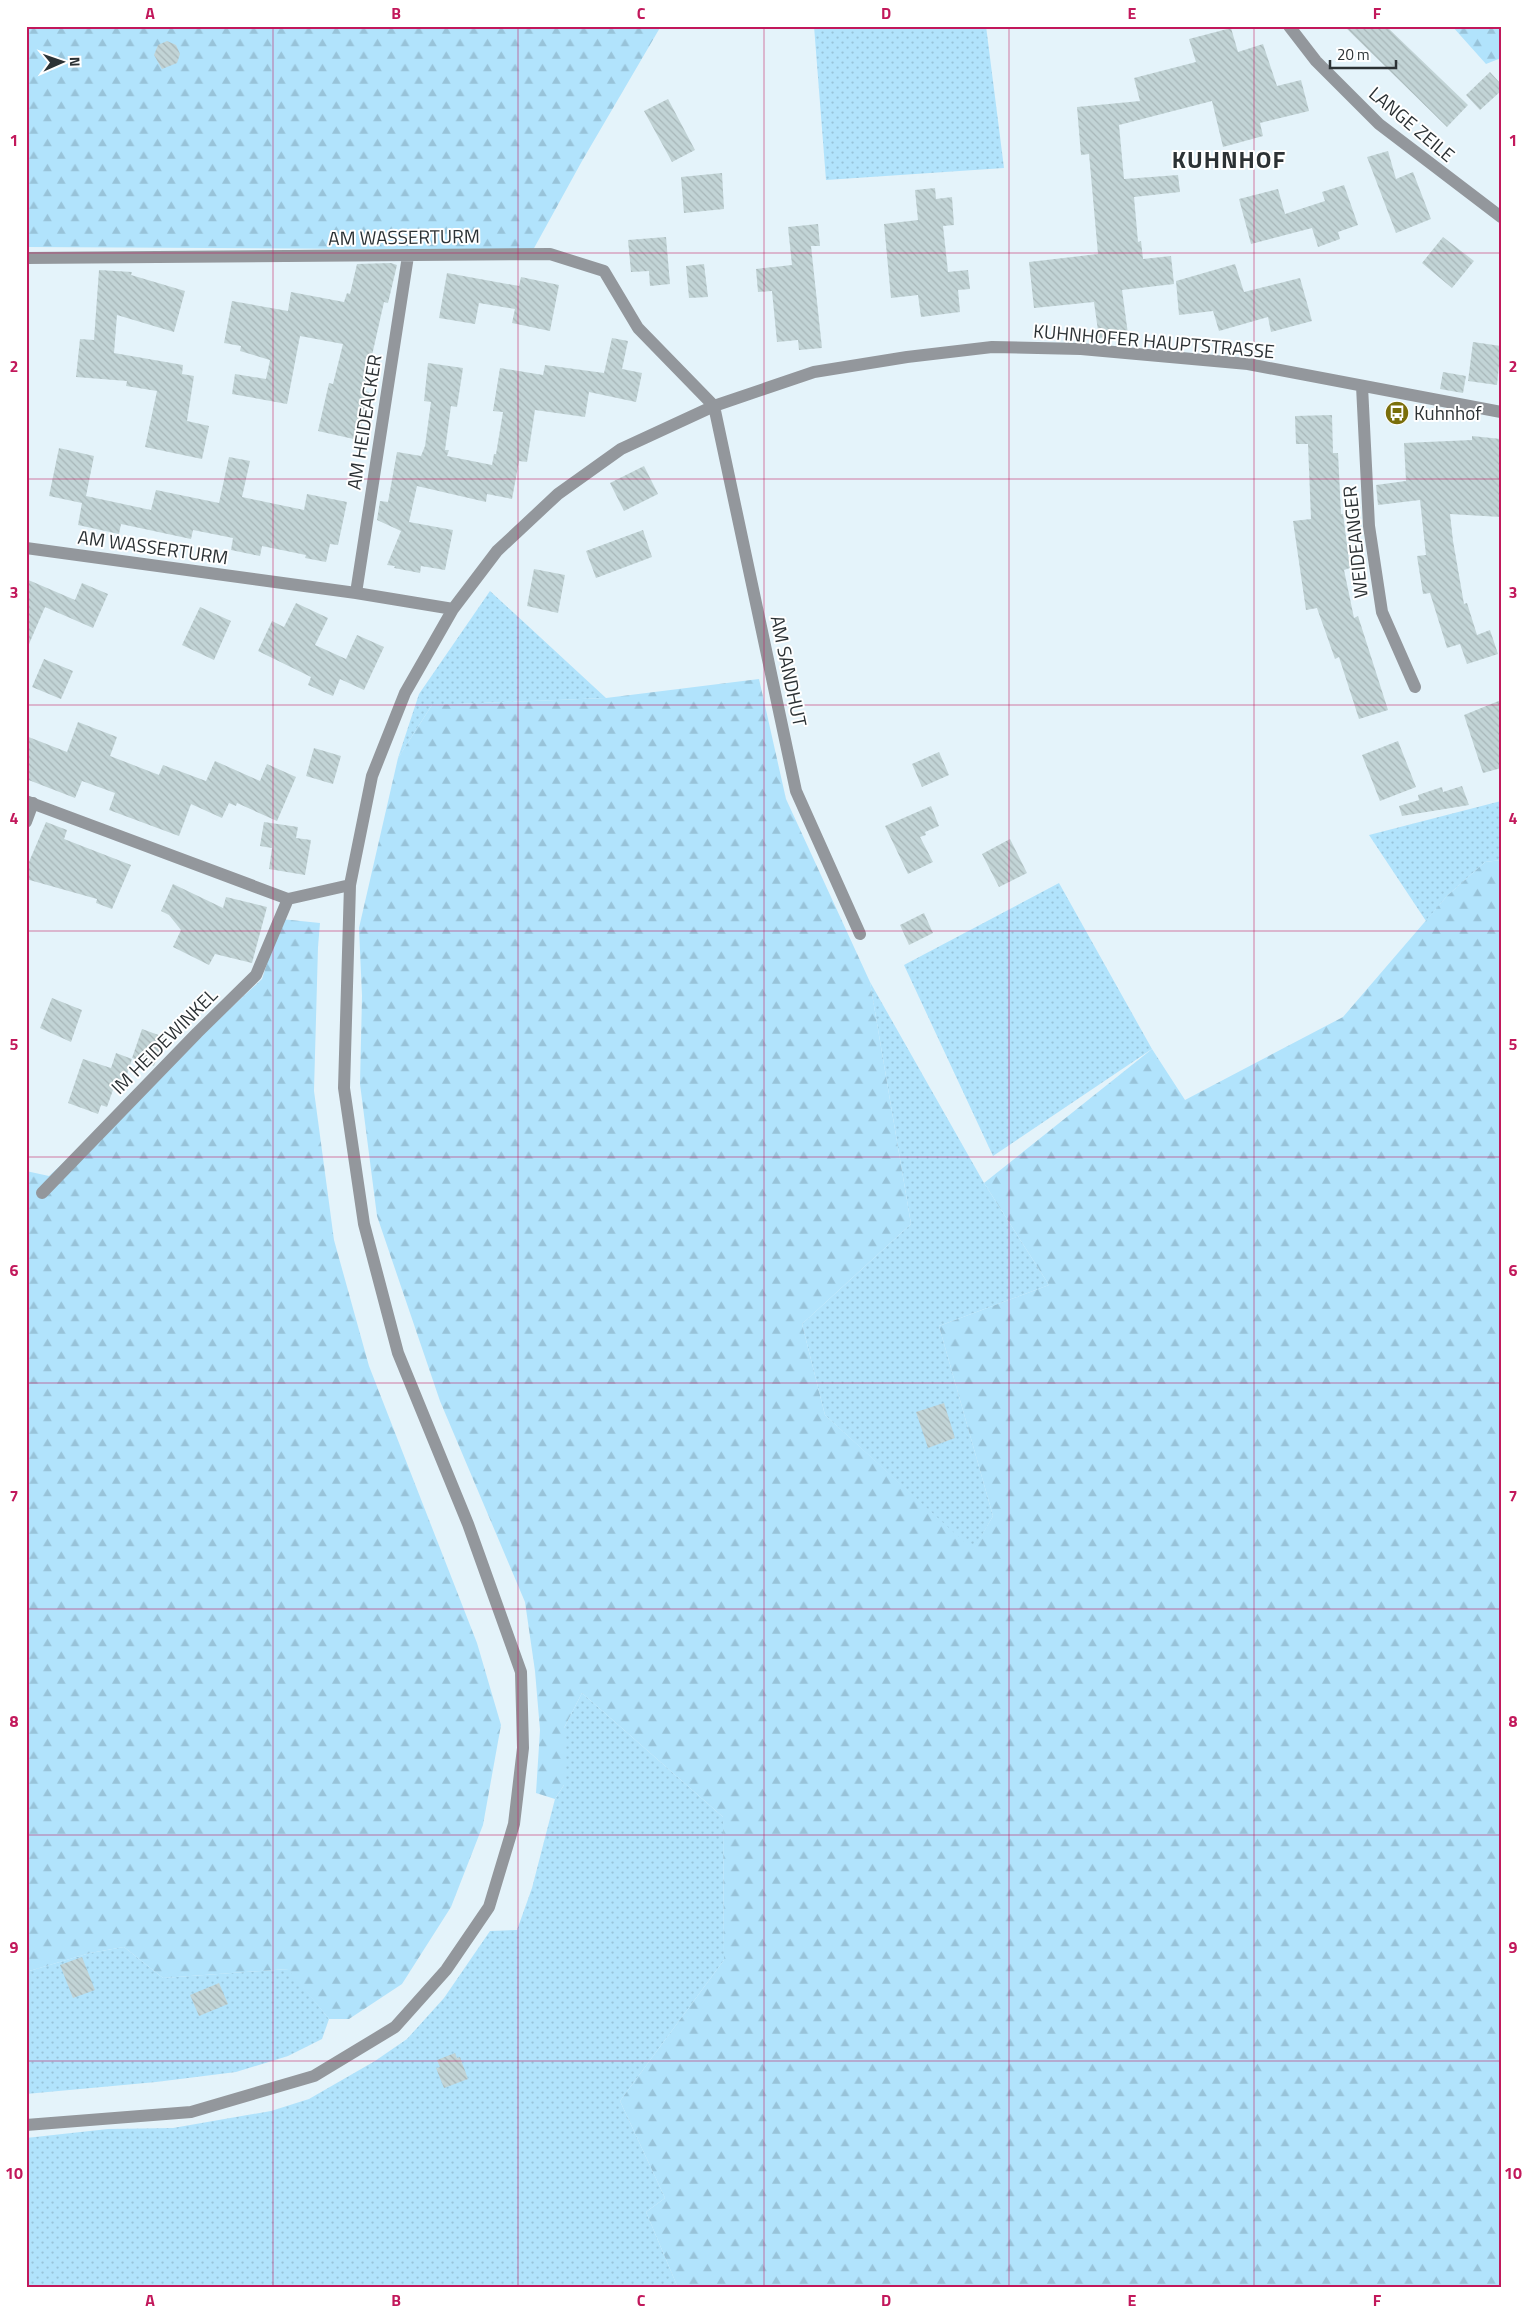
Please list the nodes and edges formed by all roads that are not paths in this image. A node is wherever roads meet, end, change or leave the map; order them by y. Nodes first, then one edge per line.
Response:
1 (1289, 26) edge
2 (1501, 217) edge
3 (408, 256) junction
4 (26, 258) edge
5 (1362, 386) junction
6 (714, 406) junction
7 (1501, 412) edge
8 (26, 548) edge
9 (356, 593) junction
10 (453, 609) junction
11 (1415, 687) dead end
12 (30, 802) edge
13 (26, 822) edge
14 (350, 885) junction
15 (288, 899) junction
16 (860, 934) dead end
17 (42, 1193) dead end
18 (26, 2124) edge

1 - 2 street, LANGE ZEILE
3 - 4 street, AM WASSERTURM
3 - 6 street, AM WASSERTURM
3 - 9 street, AM HEIDEACKER
5 - 6 street, KUHNHOFER HAUPTSTRASSE
5 - 7 street, KUHNHOFER HAUPTSTRASSE
5 - 11 street, WEIDEANGER
6 - 10 street, KUHNHOFER HAUPTSTRASSE
6 - 16 street, AM SANDHUT
8 - 9 street, AM WASSERTURM
9 - 10 street, AM WASSERTURM
10 - 14 street, KUHNHOFER HAUPTSTRASSE
12 - 13 street
12 - 15 street
14 - 15 street
14 - 18 street, KUHNHOFER HAUPTSTRASSE
15 - 17 street, IM HEIDEWINKEL

